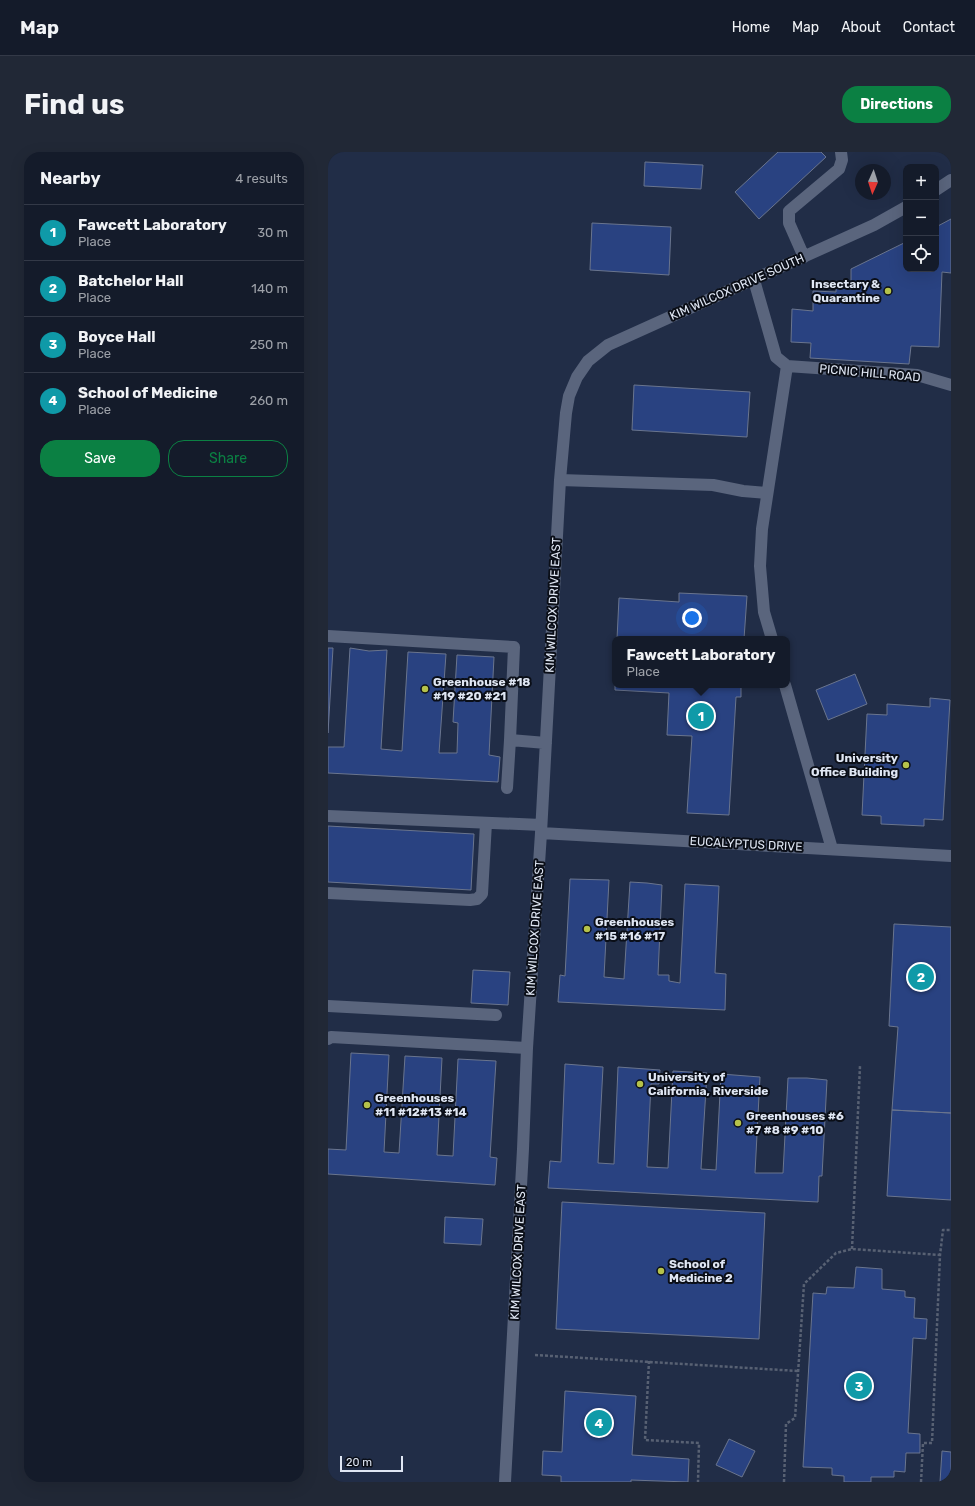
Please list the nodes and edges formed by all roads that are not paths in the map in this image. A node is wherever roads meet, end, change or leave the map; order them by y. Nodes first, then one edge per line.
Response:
1 (841, 152) edge
2 (951, 180) edge
3 (939, 188) edge
4 (903, 209) edge
5 (804, 257) junction
6 (754, 280) junction
7 (787, 366) junction
8 (577, 377) joint
9 (951, 385) edge
10 (560, 480) junction
11 (767, 493) junction
12 (328, 636) edge
13 (771, 636) edge
14 (786, 688) edge
15 (510, 740) junction
16 (546, 743) junction
17 (507, 788) dead end
18 (328, 816) edge
19 (486, 823) junction
20 (541, 829) junction
21 (832, 849) junction
22 (951, 856) edge
23 (328, 893) edge
24 (328, 1006) edge
25 (496, 1015) dead end
26 (328, 1039) edge
27 (527, 1048) junction
28 (505, 1482) edge

1 - 5 street
2 - 3 street
4 - 5 street, KIM WILCOX DRIVE SOUTH
5 - 6 street, KIM WILCOX DRIVE SOUTH
6 - 7 street
6 - 8 street, KIM WILCOX DRIVE SOUTH
7 - 9 street, PICNIC HILL ROAD
7 - 11 street
8 - 10 street, KIM WILCOX DRIVE EAST
10 - 11 street
10 - 16 street, KIM WILCOX DRIVE EAST
11 - 13 street
12 - 15 street
14 - 21 street
15 - 16 street
15 - 17 street
16 - 20 street, KIM WILCOX DRIVE EAST
18 - 19 street, EUCALYPTUS DRIVE
19 - 20 street, EUCALYPTUS DRIVE
19 - 23 street
20 - 21 street, EUCALYPTUS DRIVE
20 - 27 street, KIM WILCOX DRIVE EAST
21 - 22 street, EUCALYPTUS DRIVE
24 - 25 street
26 - 27 street
27 - 28 street, KIM WILCOX DRIVE EAST

